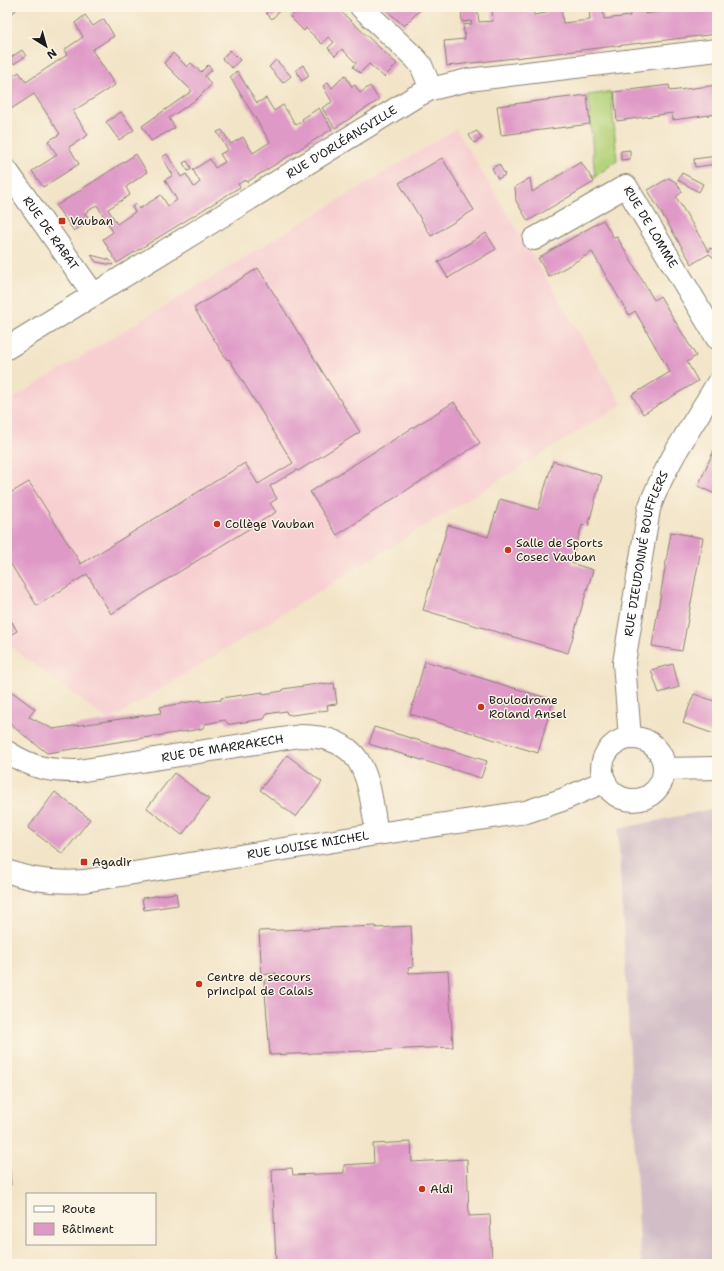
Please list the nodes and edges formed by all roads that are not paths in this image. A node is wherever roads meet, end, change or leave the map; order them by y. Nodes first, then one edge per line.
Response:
1 (361, 7) edge
2 (717, 50) edge
3 (431, 88) junction
4 (7, 171) edge
5 (534, 239) dead end
6 (94, 295) junction
7 (717, 338) edge
8 (7, 348) edge
9 (717, 384) edge
10 (630, 738) junction
11 (7, 752) edge
12 (717, 768) edge
13 (664, 769) junction
14 (605, 781) junction
15 (377, 834) junction
16 (7, 871) edge

1 - 3 street
2 - 3 street, RUE D'ORLÉANSVILLE
3 - 6 street, RUE D'ORLÉANSVILLE
4 - 6 street, RUE DE RABAT
5 - 7 street, RUE DE LOMME
6 - 8 street, RUE D'ORLÉANSVILLE
9 - 10 street, RUE DIEUDONNÉ BOUFFLERS
10 - 13 street
10 - 14 street
11 - 15 street, RUE DE MARRAKECH
12 - 13 street
13 - 14 street
14 - 15 street, RUE LOUISE MICHEL
15 - 16 street, RUE LOUISE MICHEL

